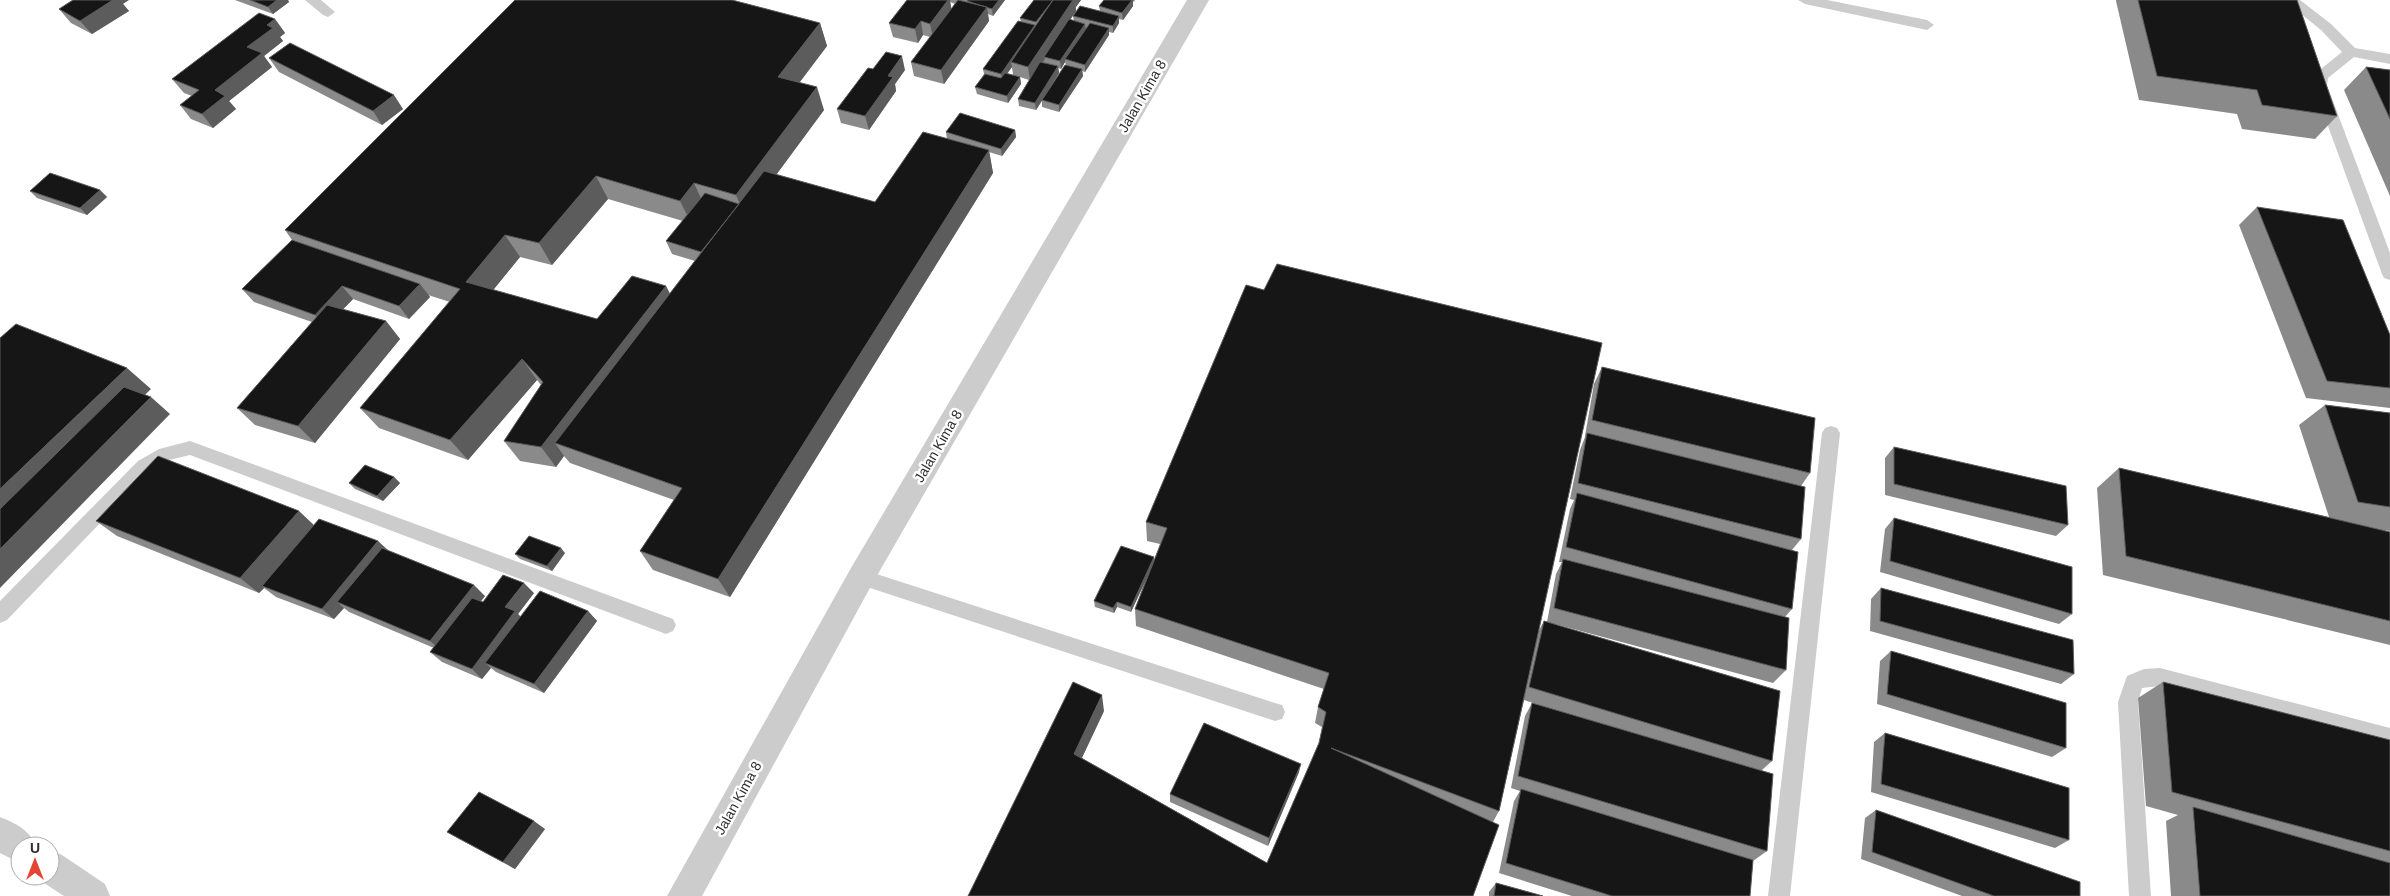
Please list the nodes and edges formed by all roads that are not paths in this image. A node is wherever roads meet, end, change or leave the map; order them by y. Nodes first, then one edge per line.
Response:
1 (312, 0) edge
2 (1198, 0) edge
3 (1805, 0) edge
4 (2291, 0) edge
5 (328, 12) dead end
6 (1927, 25) dead end
7 (2350, 52) junction
8 (2390, 59) edge
9 (2390, 274) edge
10 (1831, 433) dead end
11 (861, 577) junction
12 (0, 614) edge
13 (666, 625) dead end
14 (1275, 712) dead end
15 (2390, 738) edge
16 (60, 874) edge
17 (92, 896) edge
18 (684, 896) edge
19 (1778, 896) edge
20 (2140, 896) edge

1 - 5 lane
2 - 11 street, Jalan Kima 8
3 - 6 lane
4 - 7 lane
7 - 8 lane
7 - 9 lane
10 - 19 lane
11 - 14 lane
11 - 18 street, Jalan Kima 8
12 - 13 lane
15 - 20 lane
16 - 17 street

